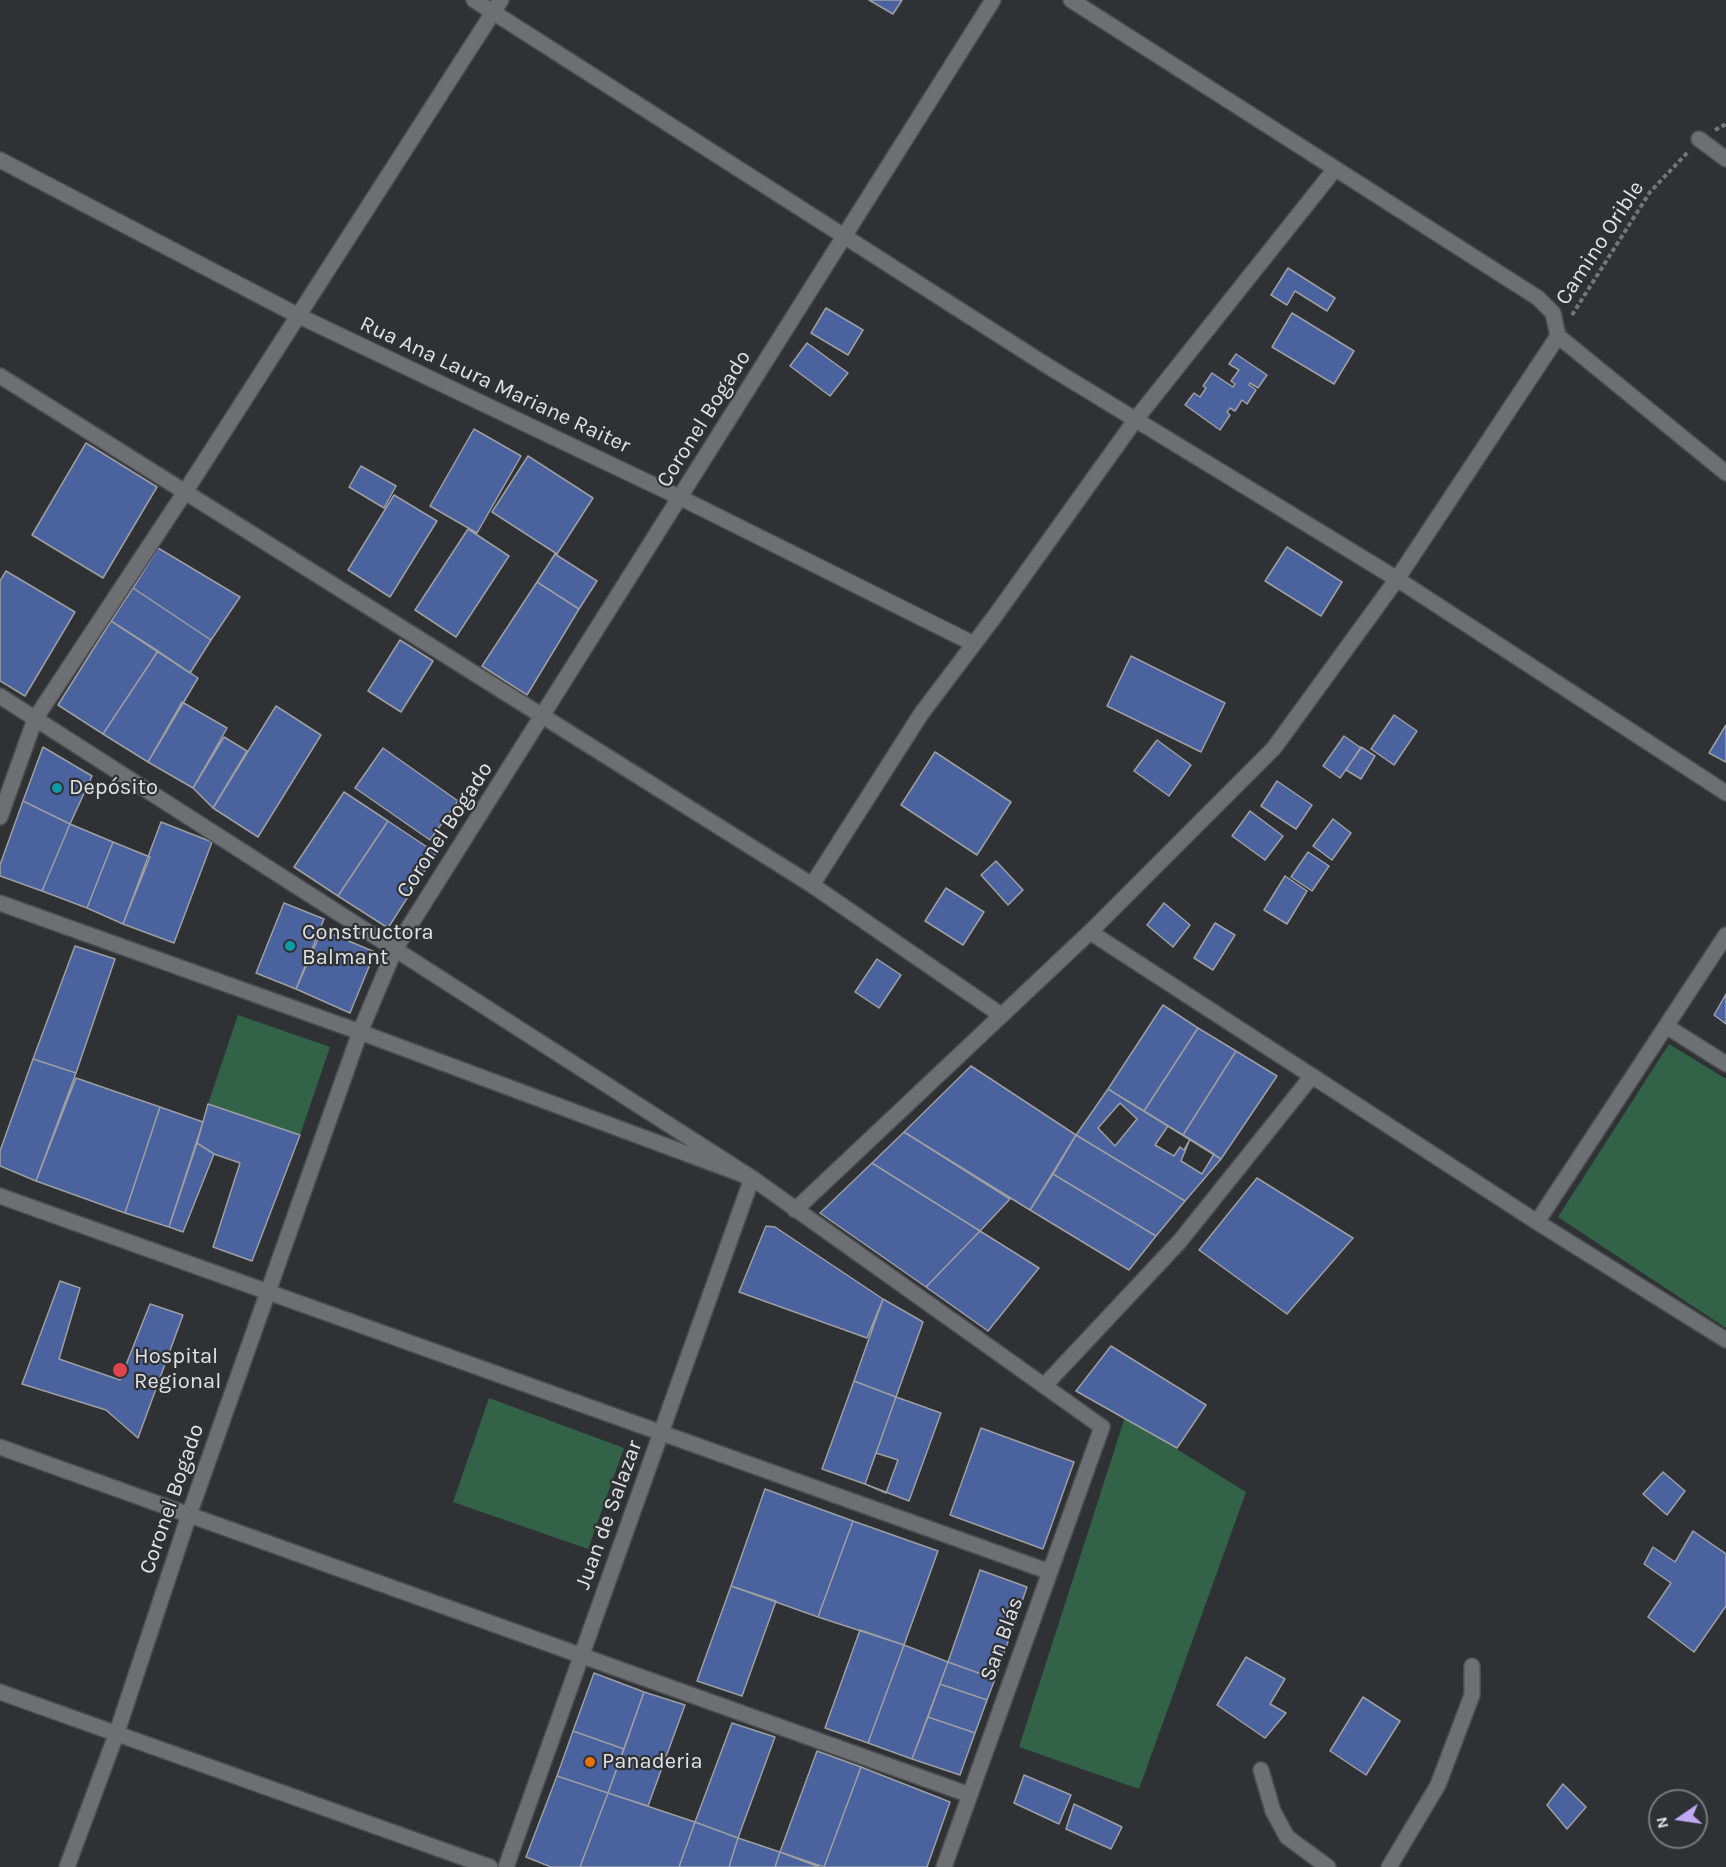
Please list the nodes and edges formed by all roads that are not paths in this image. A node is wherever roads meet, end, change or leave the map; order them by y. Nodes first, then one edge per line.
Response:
1 (474, 0) edge
2 (993, 0) edge
3 (1071, 0) edge
4 (497, 6) edge
5 (1699, 139) road end
6 (1726, 159) edge
7 (0, 160) edge
8 (1335, 169) junction
9 (845, 237) junction
10 (297, 315) junction
11 (1558, 336) junction
12 (0, 376) edge
13 (1136, 419) junction
14 (1726, 473) edge
15 (185, 492) junction
16 (681, 498) junction
17 (1397, 579) junction
18 (974, 644) junction
19 (0, 696) edge
20 (544, 717) junction
21 (35, 719) junction
22 (1726, 793) edge
23 (0, 817) edge
24 (812, 885) junction
25 (0, 903) edge
26 (1090, 932) junction
27 (1726, 935) edge
28 (395, 949) junction
29 (1000, 1015) junction
30 (1666, 1026) junction
31 (360, 1032) junction
32 (1726, 1064) edge
33 (1312, 1076) junction
34 (752, 1178) junction
35 (0, 1196) edge
36 (795, 1210) junction
37 (1537, 1222) junction
38 (267, 1294) junction
39 (1726, 1340) edge
40 (1044, 1386) junction
41 (662, 1435) junction
42 (0, 1447) edge
43 (189, 1515) junction
44 (1050, 1572) junction
45 (583, 1655) junction
46 (1472, 1666) dead end
47 (0, 1692) edge
48 (116, 1735) junction
49 (1261, 1770) dead end
50 (970, 1795) junction
51 (67, 1867) edge
52 (490, 1867) edge
53 (506, 1867) edge
54 (944, 1867) edge
55 (1328, 1867) edge
56 (1389, 1867) edge

1 - 4 street
2 - 9 street, Coronel Bogado
3 - 8 street
4 - 9 street
4 - 10 street
5 - 6 street
7 - 10 street, Rua Ana Laura Mariane Raiter
8 - 11 street
8 - 13 street
9 - 13 street
9 - 16 street, Coronel Bogado
10 - 15 street
10 - 16 street, Rua Ana Laura Mariane Raiter
11 - 14 street
11 - 17 street
12 - 15 street
13 - 17 street
13 - 18 street
15 - 20 street
15 - 21 street
16 - 18 street, Rua Ana Laura Mariane Raiter
16 - 20 street, Coronel Bogado
17 - 22 street
17 - 26 street
18 - 24 street
19 - 21 street
20 - 24 street
20 - 28 street, Coronel Bogado
21 - 23 street
21 - 28 street
24 - 29 street
25 - 31 street
26 - 29 street
26 - 33 street
27 - 30 street
28 - 31 street, Coronel Bogado
28 - 34 street
29 - 36 street
30 - 32 street
30 - 37 street
31 - 34 street
31 - 38 street, Coronel Bogado
33 - 37 street
33 - 40 street
34 - 36 street
34 - 41 street, Juan de Salazar
35 - 38 street
36 - 40 street
37 - 39 street
38 - 41 street
38 - 43 street, Coronel Bogado
40 - 44 street, San Blás
41 - 44 street
41 - 45 street, Juan de Salazar
42 - 43 street
43 - 45 street
43 - 48 street, Coronel Bogado
44 - 50 street, San Blás
45 - 50 street
45 - 53 street, Juan de Salazar
46 - 56 street
47 - 48 street
48 - 51 street, Coronel Bogado
48 - 52 street
49 - 55 street
50 - 54 street, San Blás

